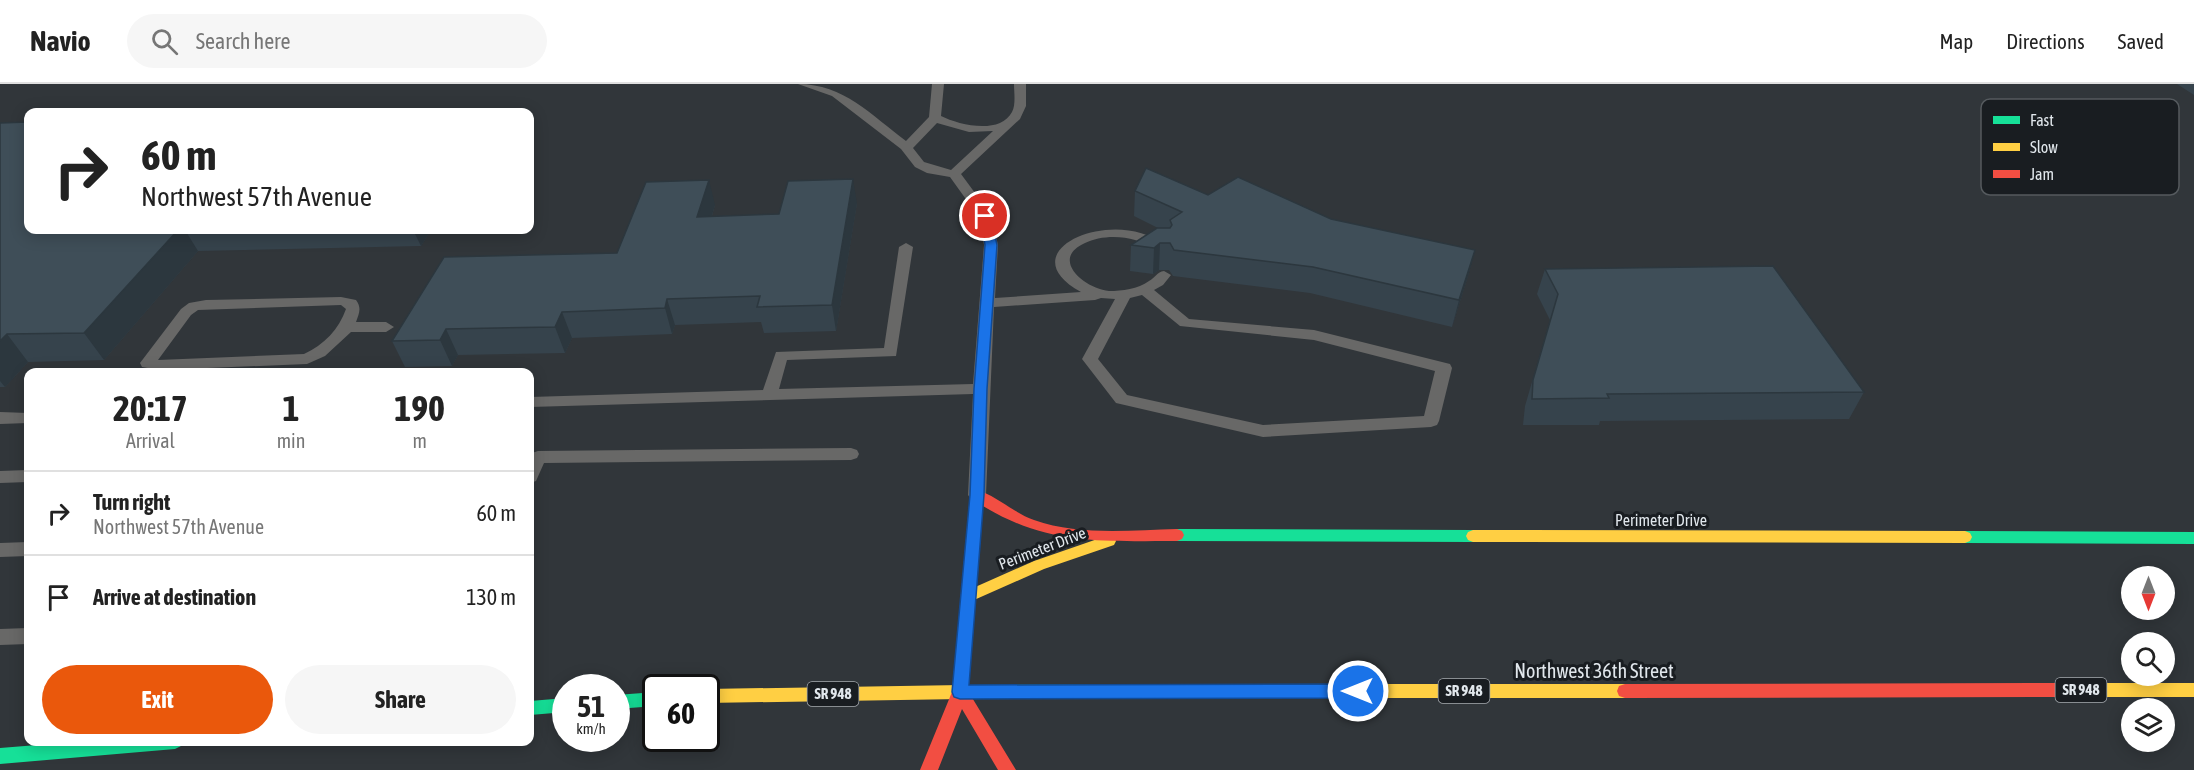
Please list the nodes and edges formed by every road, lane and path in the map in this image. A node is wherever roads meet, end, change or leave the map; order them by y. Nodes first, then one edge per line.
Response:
1 (804, 84) edge
2 (938, 84) edge
3 (1020, 84) edge
4 (837, 89) edge
5 (935, 118) junction
6 (1006, 124) junction
7 (907, 147) junction
8 (954, 174) junction
9 (906, 247) dead end
10 (1162, 250) edge
11 (1164, 275) dead end
12 (1145, 290) junction
13 (1124, 295) junction
14 (1103, 296) junction
15 (988, 303) junction
16 (347, 327) junction
17 (386, 327) dead end
18 (981, 389) junction
19 (770, 395) junction
20 (534, 402) edge
21 (0, 418) edge
22 (24, 418) edge
23 (851, 454) dead end
24 (534, 457) edge
25 (24, 476) edge
26 (0, 477) edge
27 (977, 495) junction
28 (1128, 535) junction
29 (2194, 537) edge
30 (24, 549) edge
31 (0, 550) edge
32 (969, 596) junction
33 (24, 636) edge
34 (0, 637) edge
35 (2194, 690) edge
36 (960, 692) junction
37 (720, 696) edge
38 (552, 706) edge
39 (534, 708) edge
40 (117, 746) edge
41 (0, 756) edge
42 (929, 770) edge
43 (1007, 770) edge

1 - 4 lane
2 - 5 lane
3 - 6 lane
4 - 7 lane
5 - 6 lane
5 - 7 lane
6 - 8 lane
7 - 8 lane
8 - 15 lane
9 - 19 lane
10 - 14 lane
11 - 12 lane
12 - 13 lane
12 - 13 lane
13 - 14 lane
14 - 15 lane
15 - 18 lane
16 - 16 lane
16 - 17 lane
18 - 19 lane
18 - 27 lane
19 - 20 lane
21 - 22 lane
23 - 24 lane
25 - 26 lane
27 - 28 main road, Perimeter Drive
27 - 32 main road
28 - 29 main road, Perimeter Drive
28 - 32 main road, Perimeter Drive
30 - 31 lane
32 - 36 main road
33 - 34 lane
35 - 36 main road, Northwest 36th Street / SR 948
36 - 37 main road, Northwest 36th Street / SR 948
36 - 42 main road
36 - 43 main road
38 - 39 main road
40 - 41 main road

